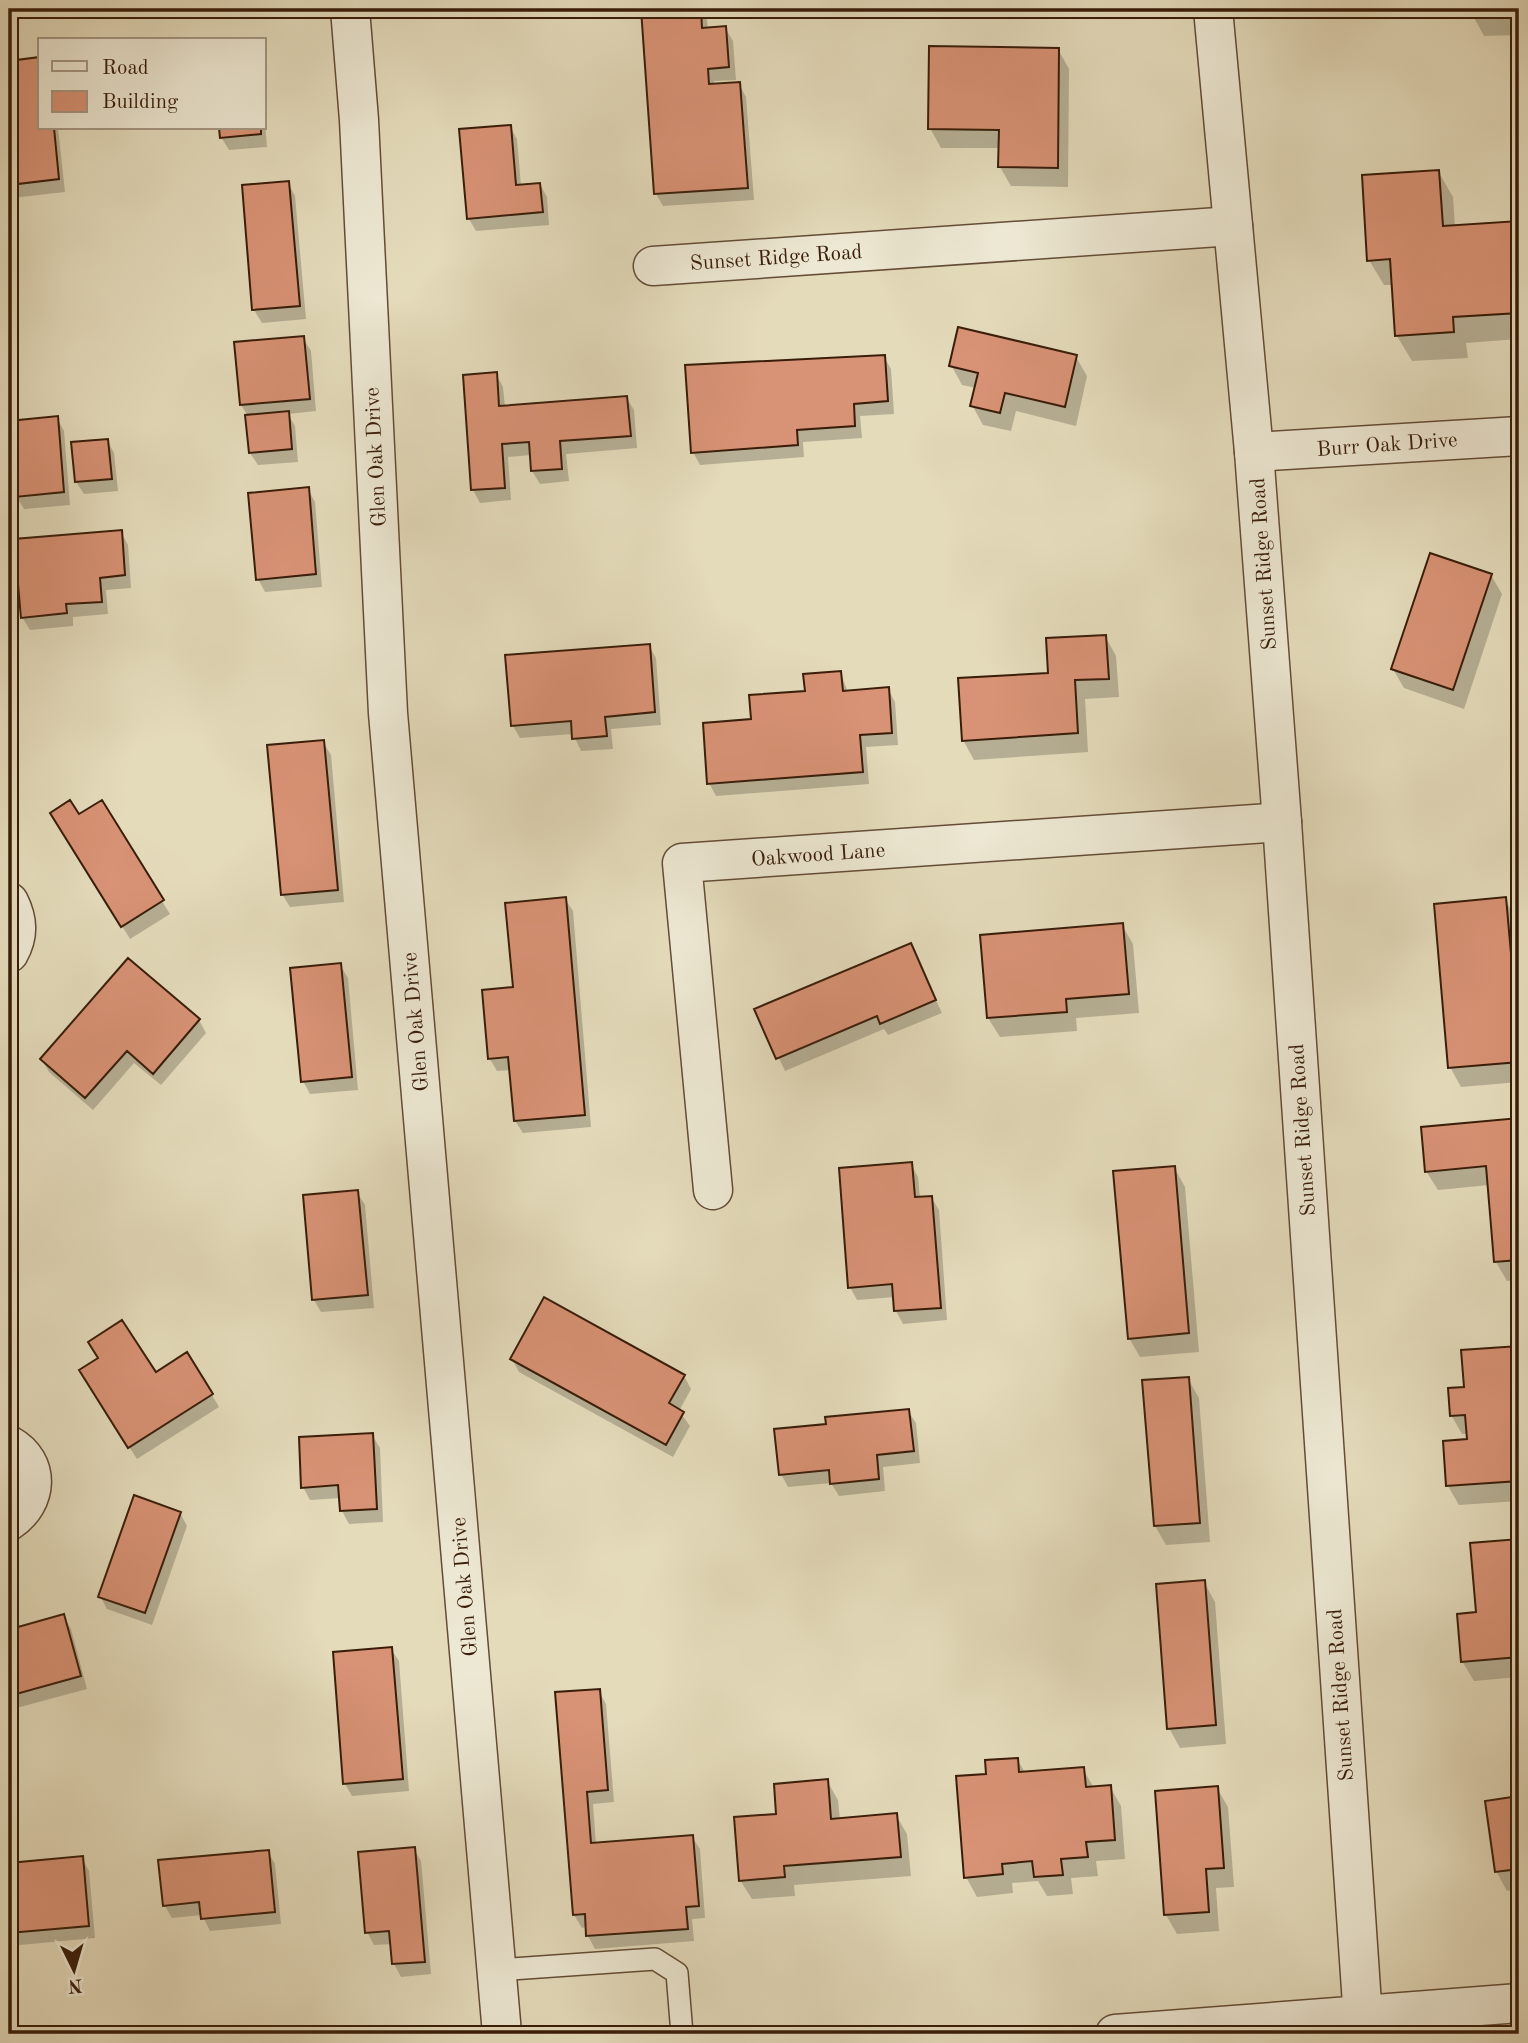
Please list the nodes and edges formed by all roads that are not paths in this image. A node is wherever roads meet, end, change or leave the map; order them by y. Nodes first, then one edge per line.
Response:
1 (349, 9) edge
2 (1213, 9) edge
3 (1233, 226) junction
4 (653, 266) dead end
5 (1519, 436) edge
6 (1254, 452) junction
7 (1282, 822) junction
8 (9, 902) edge
9 (9, 953) edge
10 (713, 1190) dead end
11 (9, 1445) edge
12 (9, 1521) edge
13 (497, 1970) junction
14 (1519, 2003) edge
15 (1364, 2025) edge
16 (502, 2034) edge
17 (682, 2034) edge
18 (1115, 2034) edge

1 - 13 street, Glen Oak Drive
2 - 3 street, Sunset Ridge Road
3 - 4 street, Sunset Ridge Road
3 - 6 street, Sunset Ridge Road
5 - 6 street, Burr Oak Drive
6 - 7 street, Sunset Ridge Road
7 - 10 street, Oakwood Lane
7 - 15 street, Sunset Ridge Road
8 - 9 street
11 - 12 street
13 - 16 street, Glen Oak Drive
13 - 17 lane
14 - 15 street
15 - 18 street

